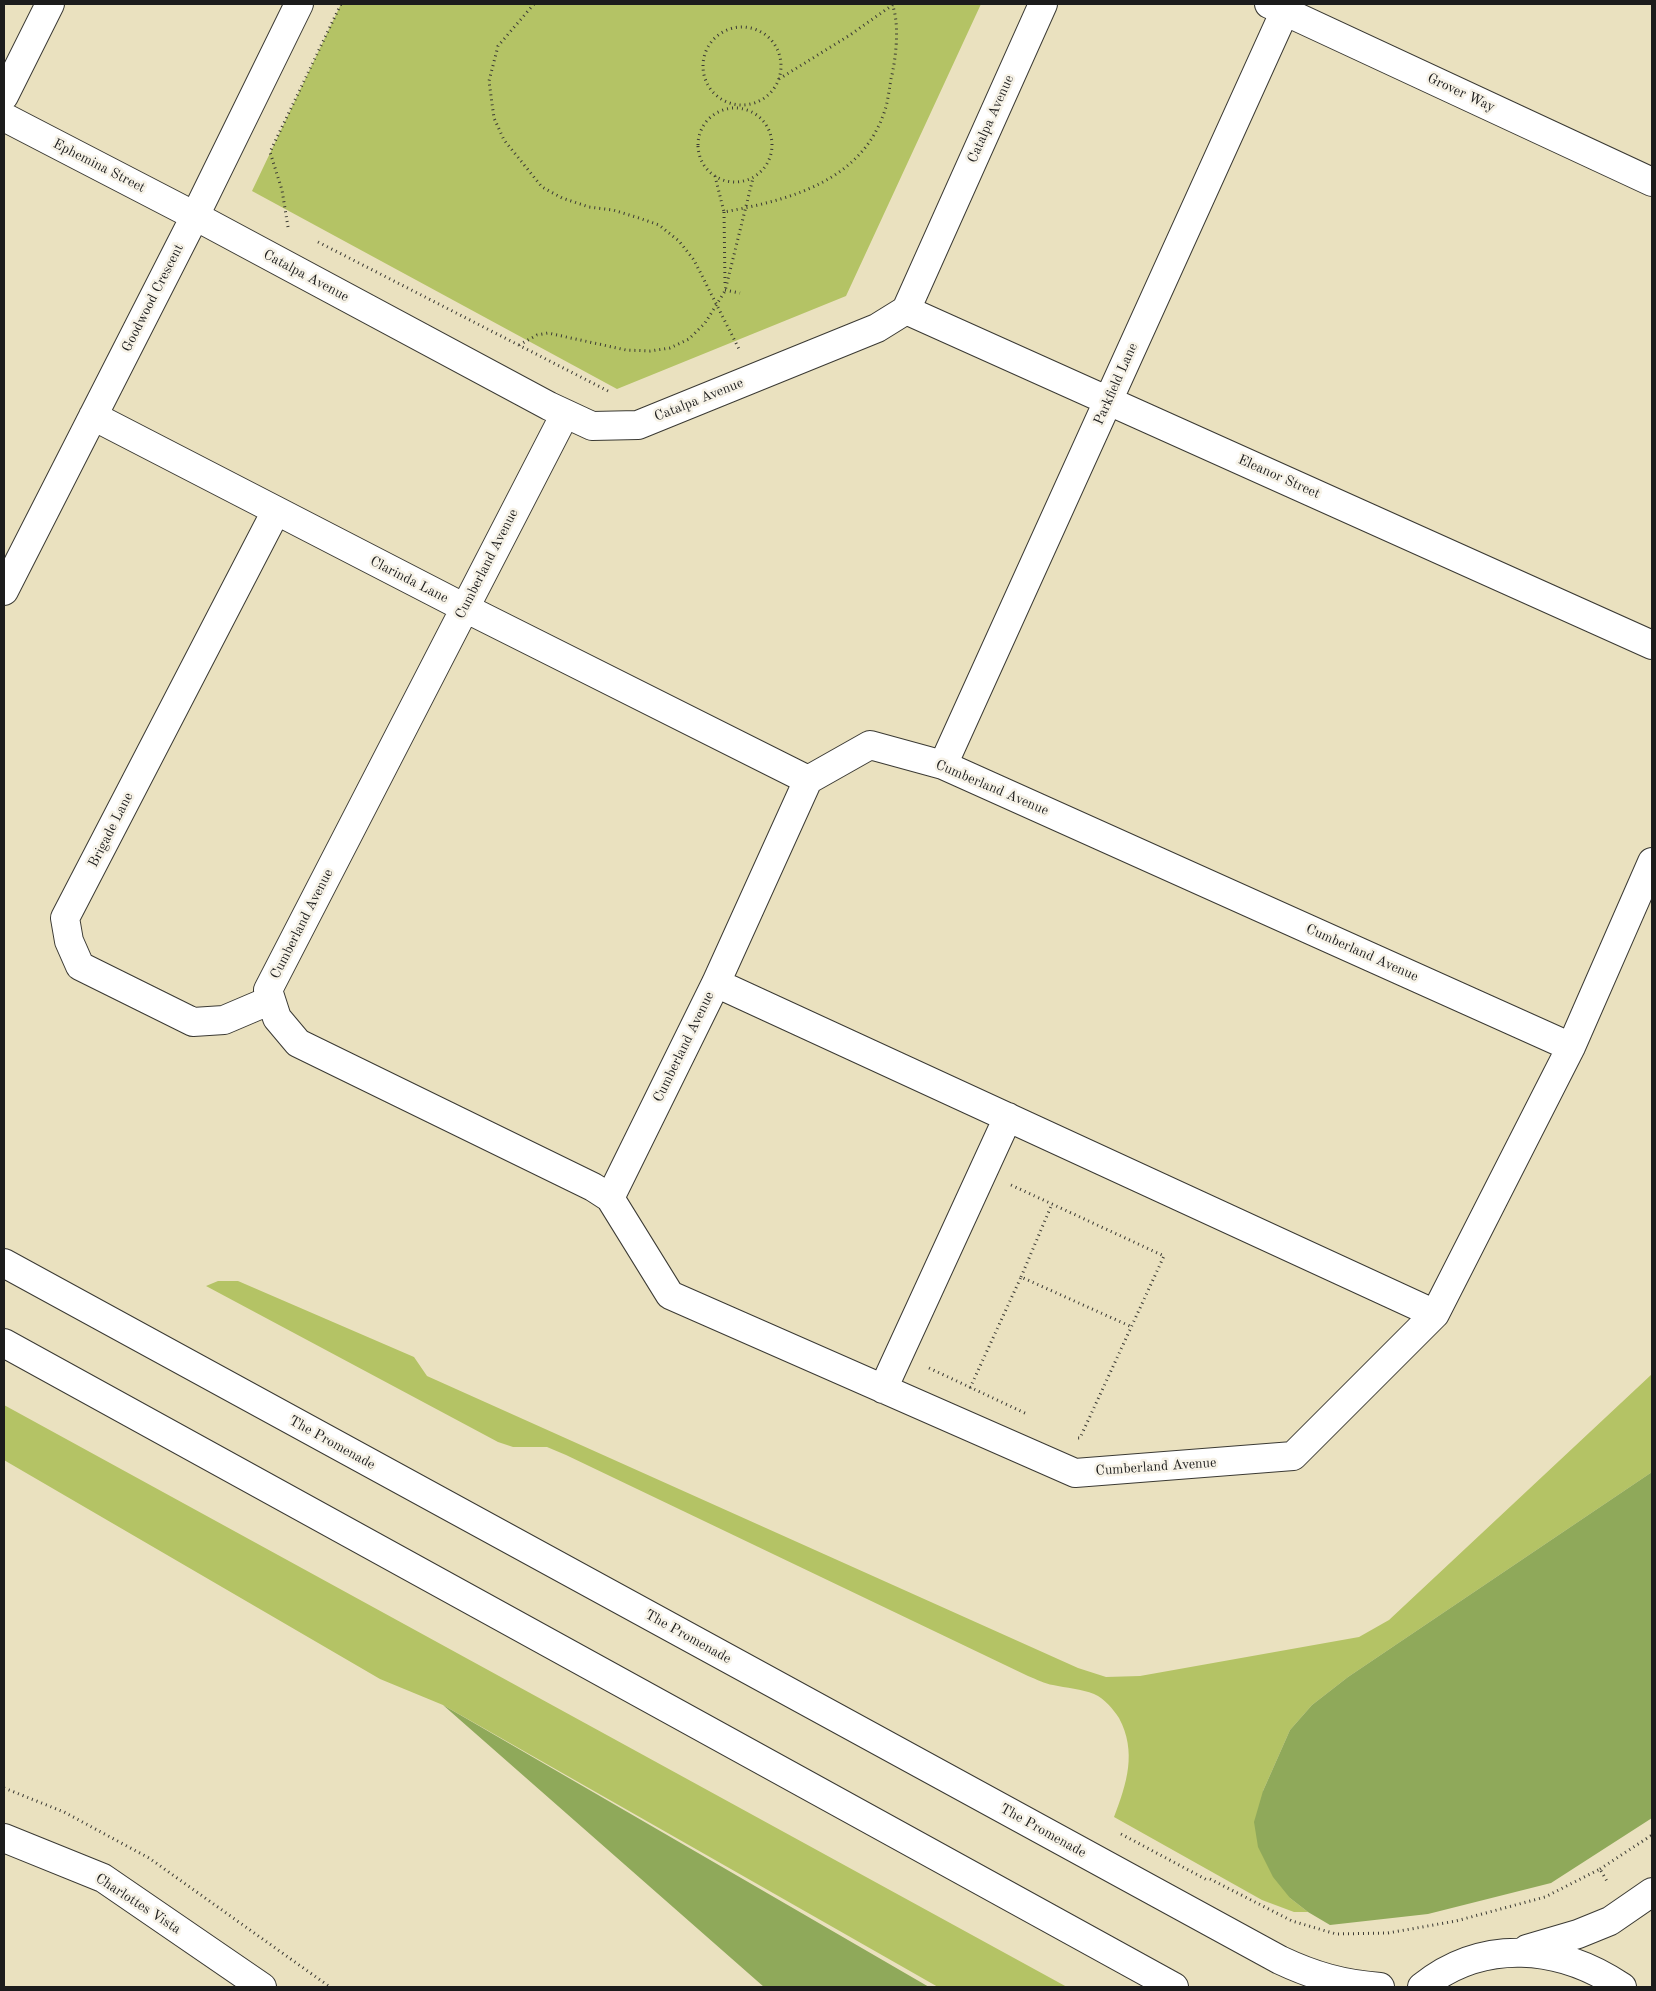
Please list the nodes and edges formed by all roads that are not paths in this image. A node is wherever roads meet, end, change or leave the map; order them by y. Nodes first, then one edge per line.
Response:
1 (50, 4) edge
2 (299, 4) edge
3 (1043, 4) edge
4 (1281, 6) edge
5 (4, 96) edge
6 (4, 116) edge
7 (1652, 182) edge
8 (195, 216) junction
9 (906, 310) junction
10 (1108, 400) junction
11 (565, 414) junction
12 (93, 416) junction
13 (276, 511) junction
14 (4, 591) edge
15 (464, 608) junction
16 (1652, 645) edge
17 (943, 765) junction
18 (808, 780) junction
19 (1652, 862) edge
20 (716, 983) junction
21 (271, 1000) junction
22 (1571, 1047) junction
23 (1008, 1117) junction
24 (610, 1198) junction
25 (4, 1264) edge
26 (1435, 1314) junction
27 (4, 1344) edge
28 (883, 1388) junction
29 (4, 1838) edge
30 (1652, 1892) edge
31 (1516, 1953) junction
32 (1426, 1984) edge
33 (262, 1987) edge
34 (1174, 1987) edge
35 (1380, 1987) edge
36 (1385, 1987) edge
37 (1622, 1987) edge

1 - 5 street
2 - 8 street, Goodwood Crescent
3 - 9 street, Catalpa Avenue
4 - 7 street, Grover Way
4 - 10 street, Parkfield Lane
6 - 8 street, Ephemina Street
8 - 11 street, Catalpa Avenue
8 - 12 street, Goodwood Crescent
9 - 10 street, Eleanor Street
9 - 11 street, Catalpa Avenue
10 - 16 street, Eleanor Street
10 - 17 street, Parkfield Lane
11 - 15 street, Cumberland Avenue
12 - 13 street, Clarinda Lane
12 - 14 street, Goodwood Crescent
13 - 15 street, Clarinda Lane
13 - 21 street, Brigade Lane
15 - 18 street, Clarinda Lane
15 - 21 street, Cumberland Avenue
17 - 18 street, Cumberland Avenue
17 - 22 street, Cumberland Avenue
18 - 20 street, Cumberland Avenue
19 - 22 street, Cumberland Avenue
20 - 23 street
20 - 24 street, Cumberland Avenue
21 - 24 street, Cumberland Avenue
22 - 26 street, Cumberland Avenue
23 - 26 street
23 - 28 street
24 - 28 street, Cumberland Avenue
25 - 35 street, The Promenade
26 - 28 street, Cumberland Avenue
27 - 34 street
29 - 33 street, Charlottes Vista
30 - 31 street
31 - 32 street
31 - 37 street
32 - 36 street

